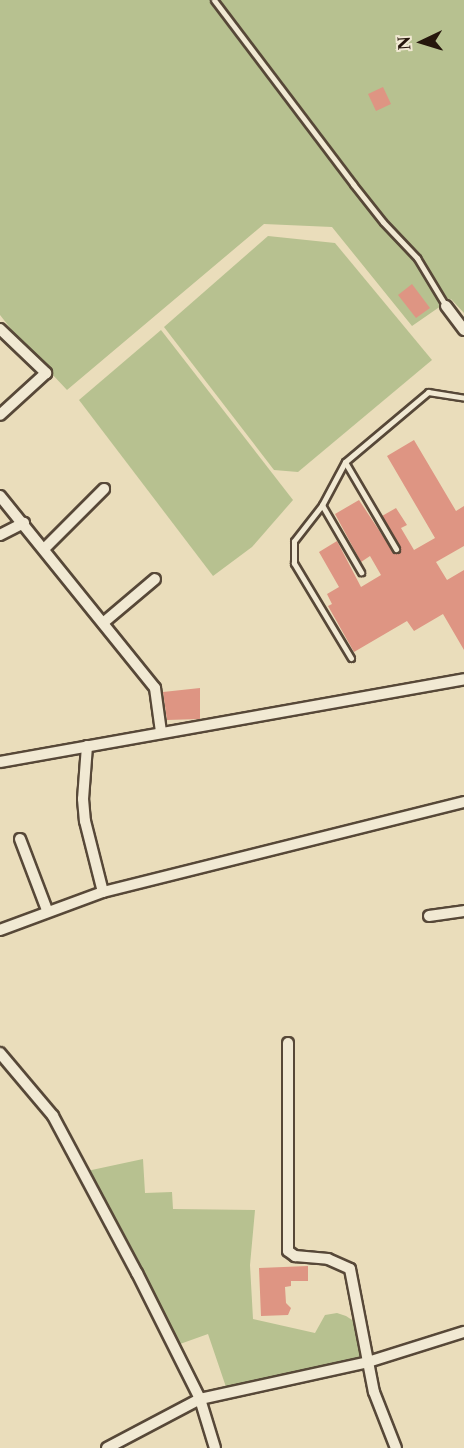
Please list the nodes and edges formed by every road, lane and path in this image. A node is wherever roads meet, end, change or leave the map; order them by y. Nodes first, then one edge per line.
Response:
1 (214, 0) edge
2 (446, 306) joint
3 (0, 329) edge
4 (464, 330) edge
5 (464, 398) edge
6 (0, 415) edge
7 (345, 462) junction
8 (104, 489) dead end
9 (0, 496) edge
10 (322, 505) junction
11 (24, 524) junction
12 (0, 535) edge
13 (44, 549) junction
14 (396, 549) dead end
15 (361, 572) dead end
16 (155, 579) dead end
17 (103, 623) junction
18 (351, 658) dead end
19 (464, 679) edge
20 (161, 732) junction
21 (87, 746) junction
22 (0, 762) edge
23 (464, 802) edge
24 (20, 839) dead end
25 (103, 892) junction
26 (47, 910) junction
27 (464, 911) edge
28 (429, 916) dead end
29 (0, 930) edge
30 (288, 1043) dead end
31 (0, 1053) edge
32 (464, 1332) edge
33 (368, 1362) junction
34 (200, 1399) junction
35 (106, 1448) edge
36 (215, 1448) edge
37 (396, 1448) edge

1 - 2 lane
2 - 4 street
3 - 6 street
5 - 7 lane
7 - 10 lane
7 - 14 lane
8 - 13 street
9 - 11 street
10 - 15 lane
10 - 18 lane
11 - 12 street
11 - 13 street
13 - 17 street
16 - 17 street
17 - 20 street
19 - 20 street
20 - 21 street
21 - 22 street
21 - 25 street
23 - 25 street
24 - 26 street
25 - 26 street
26 - 29 street
27 - 28 street
30 - 33 street
31 - 34 street
32 - 33 street
33 - 34 street
33 - 37 street
34 - 35 street
34 - 36 street

